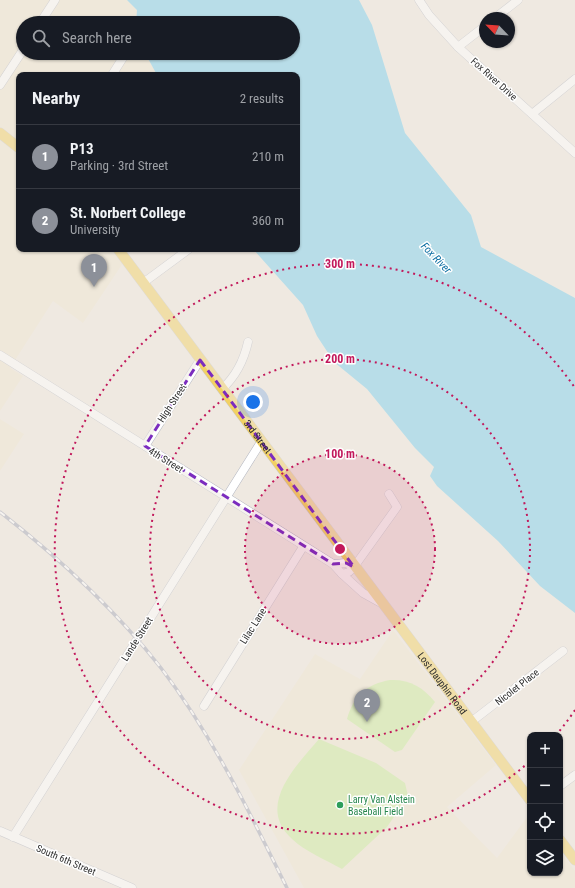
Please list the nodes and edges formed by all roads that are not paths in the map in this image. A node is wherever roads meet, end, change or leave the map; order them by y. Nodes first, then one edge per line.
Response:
1 (55, 0) edge
2 (419, 0) edge
3 (518, 0) edge
4 (503, 12) edge
5 (45, 16) edge
6 (479, 31) edge
7 (458, 47) junction
8 (16, 60) edge
9 (121, 60) edge
10 (114, 72) edge
11 (575, 79) edge
12 (0, 85) edge
13 (532, 114) junction
14 (0, 133) edge
15 (16, 146) edge
16 (575, 153) edge
17 (120, 252) edge
18 (185, 252) edge
19 (143, 283) junction
20 (248, 342) dead end
21 (0, 355) edge
22 (200, 360) junction
23 (222, 389) junction
24 (261, 442) junction
25 (145, 446) junction
26 (388, 494) dead end
27 (226, 498) junction
28 (303, 547) junction
29 (333, 564) junction
30 (354, 567) junction
31 (342, 574) junction
32 (382, 603) junction
33 (563, 651) dead end
34 (204, 706) dead end
35 (471, 722) junction
36 (575, 774) edge
37 (563, 784) edge
38 (527, 796) edge
39 (0, 831) edge
40 (13, 837) junction
41 (563, 844) edge
42 (575, 860) edge
43 (132, 888) edge

1 - 5 street
2 - 7 street, Fox River Drive
3 - 4 street
6 - 7 street
7 - 13 street, Fox River Drive
8 - 12 street
9 - 10 street
11 - 13 street
13 - 16 street, Fox River Drive
14 - 15 main road
17 - 19 main road, 3rd Street
18 - 19 street
19 - 22 main road, 3rd Street
20 - 23 street
21 - 25 street, 4th Street
22 - 23 main road, 3rd Street
22 - 25 street, High Street
23 - 24 main road, 3rd Street
24 - 27 street, Lande Street
24 - 30 main road, 3rd Street
25 - 27 street, 4th Street
26 - 30 street
27 - 28 street, 4th Street
27 - 40 street, Lande Street
28 - 29 street, 4th Street
28 - 34 street, Lilac Lane
29 - 30 street, 4th Street
29 - 31 street, 4th Street
30 - 31 street
30 - 32 main road, Lost Dauphin Road
31 - 32 street, 4th Street
32 - 35 main road, Lost Dauphin Road
33 - 35 street, Nicolet Place
35 - 38 main road, Lost Dauphin Road
36 - 37 street
39 - 40 street, South 6th Street
40 - 43 street, South 6th Street
41 - 42 main road

